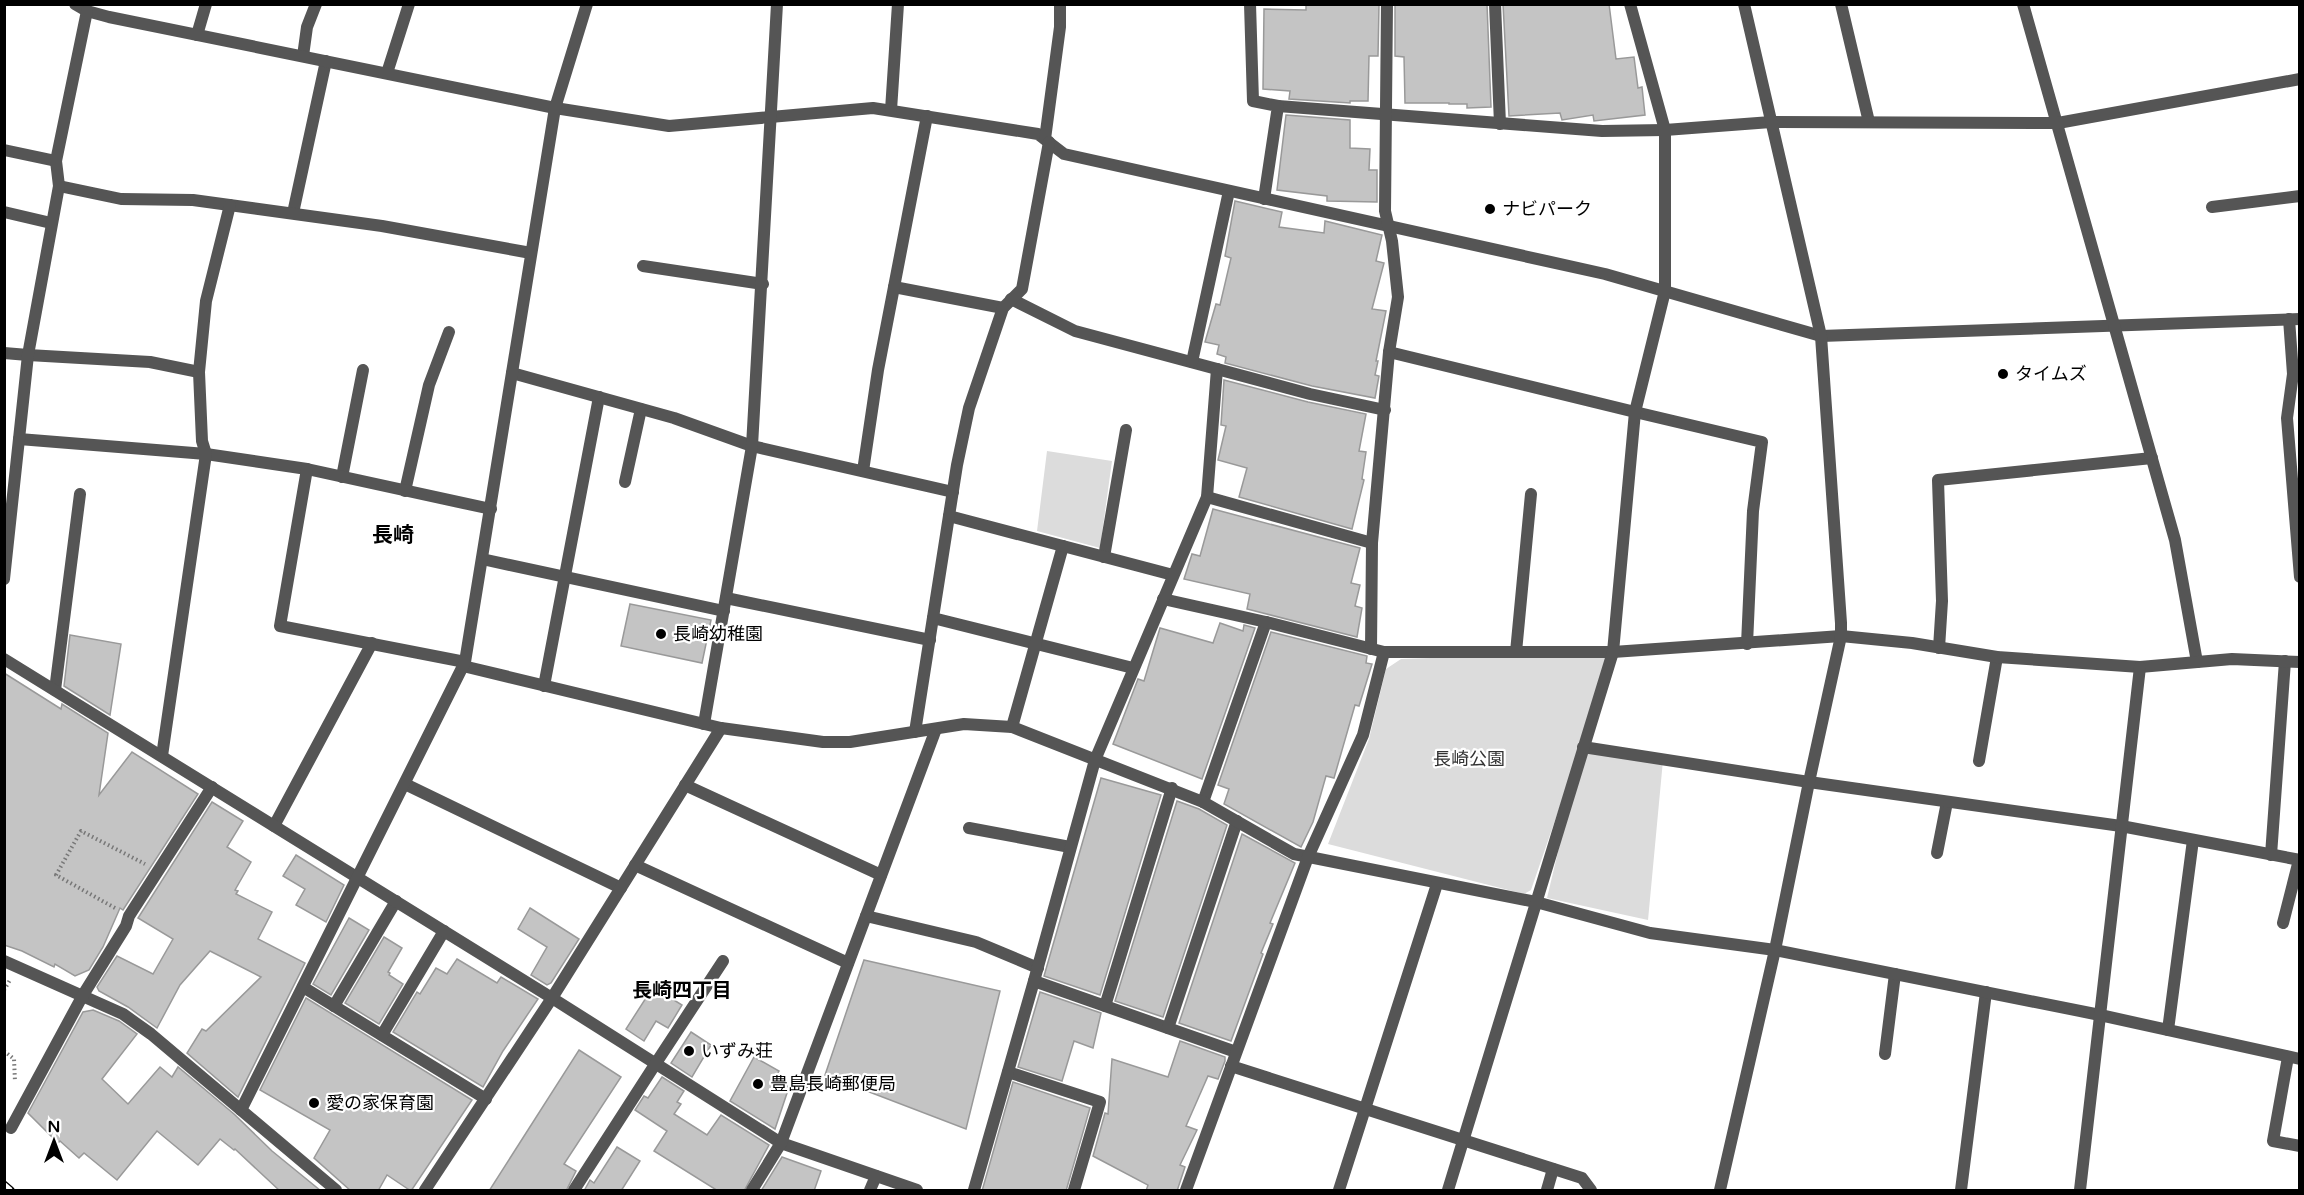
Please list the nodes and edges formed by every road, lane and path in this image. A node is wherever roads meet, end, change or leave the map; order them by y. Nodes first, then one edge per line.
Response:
1 (206, 4) edge
2 (316, 4) edge
3 (409, 4) edge
4 (587, 4) edge
5 (777, 4) edge
6 (898, 4) edge
7 (1060, 4) edge
8 (1250, 4) edge
9 (1387, 4) edge
10 (1495, 4) edge
11 (1630, 4) edge
12 (1744, 4) edge
13 (1841, 4) edge
14 (2023, 4) edge
15 (79, 6) edge
16 (197, 35) junction
17 (303, 56) junction
18 (326, 61) junction
19 (387, 73) junction
20 (2300, 79) edge
21 (1278, 106) junction
22 (555, 108) junction
23 (891, 110) junction
24 (927, 116) junction
25 (1386, 116) junction
26 (771, 117) junction
27 (1771, 122) junction
28 (1869, 123) junction
29 (2058, 123) junction
30 (1500, 124) junction
31 (1665, 130) junction
32 (1047, 140) junction
33 (4, 150) edge
34 (57, 161) junction
35 (59, 186) junction
36 (1229, 191) junction
37 (2300, 196) edge
38 (1264, 199) junction
39 (230, 205) junction
40 (2212, 207) dead end
41 (4, 212) edge
42 (292, 213) junction
43 (51, 224) junction
44 (1389, 227) junction
45 (531, 252) junction
46 (643, 266) dead end
47 (763, 284) junction
48 (894, 287) junction
49 (1665, 291) junction
50 (1007, 304) junction
51 (2294, 319) edge
52 (2115, 326) junction
53 (449, 332) dead end
54 (1821, 336) junction
55 (1389, 352) junction
56 (4, 353) edge
57 (28, 355) junction
58 (1192, 362) junction
59 (1217, 369) junction
60 (363, 370) dead end
61 (199, 372) junction
62 (512, 374) junction
63 (599, 398) junction
64 (641, 409) junction
65 (1385, 410) junction
66 (1635, 412) junction
67 (1126, 430) dead end
68 (19, 440) junction
69 (752, 446) junction
70 (206, 454) junction
71 (2152, 458) junction
72 (307, 469) junction
73 (863, 471) junction
74 (342, 477) junction
75 (625, 482) dead end
76 (405, 490) junction
77 (953, 492) junction
78 (80, 494) dead end
79 (1531, 494) dead end
80 (1207, 497) junction
81 (491, 509) junction
82 (949, 516) junction
83 (7, 530) edge
84 (1372, 543) junction
85 (1062, 546) junction
86 (1104, 557) junction
87 (482, 559) junction
88 (1173, 575) junction
89 (564, 577) junction
90 (2300, 577) edge
91 (4, 579) edge
92 (726, 598) junction
93 (1163, 599) junction
94 (724, 611) junction
95 (933, 618) junction
96 (1266, 622) junction
97 (1841, 636) junction
98 (930, 640) junction
99 (372, 643) junction
100 (1035, 643) junction
101 (1747, 644) junction
102 (1939, 648) junction
103 (1371, 649) junction
104 (1384, 652) junction
105 (1516, 652) junction
106 (1613, 652) junction
107 (1997, 657) junction
108 (4, 659) edge
109 (2285, 661) junction
110 (2197, 662) junction
111 (2300, 662) edge
112 (464, 664) junction
113 (2140, 667) junction
114 (1133, 668) junction
115 (544, 686) junction
116 (55, 690) junction
117 (704, 724) junction
118 (1012, 727) junction
119 (721, 728) junction
120 (936, 729) junction
121 (915, 732) junction
122 (1583, 747) junction
123 (162, 756) junction
124 (1095, 760) junction
125 (1979, 761) dead end
126 (1809, 782) junction
127 (405, 784) junction
128 (685, 785) junction
129 (212, 787) junction
130 (1172, 788) junction
131 (1203, 802) junction
132 (1947, 802) junction
133 (1237, 821) junction
134 (274, 826) junction
135 (2121, 826) junction
136 (969, 828) dead end
137 (2193, 840) junction
138 (1070, 847) junction
139 (1937, 853) dead end
140 (2271, 855) junction
141 (1308, 857) junction
142 (2299, 860) edge
143 (635, 864) junction
144 (158, 870) junction
145 (881, 875) junction
146 (358, 878) junction
147 (1437, 884) junction
148 (621, 888) junction
149 (396, 902) junction
150 (1536, 902) junction
151 (129, 916) junction
152 (866, 916) junction
153 (2283, 923) dead end
154 (444, 931) junction
155 (1775, 950) junction
156 (4, 961) edge
157 (723, 961) dead end
158 (848, 963) junction
159 (1038, 968) junction
160 (1895, 974) junction
161 (1034, 981) junction
162 (303, 987) junction
163 (1986, 992) junction
164 (83, 994) junction
165 (552, 998) junction
166 (334, 1006) junction
167 (1105, 1006) junction
168 (2100, 1015) junction
169 (1168, 1028) junction
170 (2168, 1030) junction
171 (382, 1035) junction
172 (4, 1051) edge
173 (1236, 1052) junction
174 (1885, 1054) dead end
175 (2294, 1058) edge
176 (656, 1063) junction
177 (1231, 1066) junction
178 (1008, 1071) junction
179 (16, 1092) dead end
180 (486, 1099) junction
181 (1365, 1107) junction
182 (241, 1110) junction
183 (11, 1128) dead end
184 (1464, 1139) junction
185 (781, 1143) junction
186 (2300, 1146) edge
187 (1553, 1169) junction
188 (876, 1176) junction
189 (336, 1191) edge
190 (426, 1191) edge
191 (574, 1191) edge
192 (752, 1191) edge
193 (870, 1191) edge
194 (917, 1191) edge
195 (974, 1191) edge
196 (1074, 1191) edge
197 (1186, 1191) edge
198 (1339, 1191) edge
199 (1448, 1191) edge
200 (1547, 1191) edge
201 (1591, 1191) edge
202 (1720, 1191) edge
203 (1961, 1191) edge
204 (2080, 1191) edge

1 - 16 street
2 - 17 street
3 - 19 street
4 - 22 street
5 - 26 street
6 - 23 street
7 - 32 street
8 - 21 street
9 - 25 street
10 - 30 street
11 - 31 street
12 - 27 street
13 - 28 street
14 - 29 street
15 - 16 street
15 - 34 street
16 - 17 street
17 - 18 street
18 - 19 street
18 - 42 street
19 - 22 street
20 - 29 street
21 - 25 street
21 - 38 street
22 - 26 street
22 - 45 street
23 - 24 street
23 - 26 street
24 - 32 street
24 - 48 street
25 - 30 street
25 - 44 street
26 - 47 street
27 - 28 street
27 - 31 street
27 - 54 street
28 - 29 street
29 - 52 street
30 - 31 street
31 - 49 street
32 - 36 street
32 - 50 street
33 - 34 street
34 - 35 street
35 - 39 street
35 - 43 street
36 - 38 street
36 - 58 street
37 - 40 street
38 - 44 street
39 - 42 street
39 - 61 street
41 - 43 street
42 - 45 street
43 - 57 street
44 - 49 street
44 - 55 street
45 - 62 street
46 - 47 street
47 - 69 street
48 - 50 street
48 - 73 street
49 - 54 street
49 - 66 street
50 - 58 street
50 - 77 street
51 - 52 street
51 - 90 street
52 - 54 street
52 - 71 street
53 - 76 street
54 - 97 street
55 - 65 street
55 - 66 street
56 - 57 street
57 - 61 street
57 - 68 street
58 - 59 street
59 - 65 street
59 - 80 street
60 - 74 street
61 - 70 street
62 - 63 street
62 - 81 street
63 - 64 street
63 - 89 street
64 - 69 street
64 - 75 street
65 - 84 street
66 - 101 street
66 - 106 street
67 - 86 street
68 - 70 street
68 - 83 street
69 - 73 street
69 - 92 street
70 - 72 street
70 - 123 street
71 - 102 street
71 - 110 street
72 - 74 street
72 - 99 street
73 - 77 street
74 - 76 street
76 - 81 street
77 - 82 street
78 - 116 street
79 - 105 street
80 - 84 street
80 - 88 street
81 - 87 street
82 - 85 street
82 - 95 street
83 - 91 street
84 - 103 street
85 - 86 street
85 - 100 street
86 - 88 street
87 - 89 street
87 - 112 street
88 - 93 street
89 - 94 street
89 - 115 street
92 - 94 street
92 - 98 street
93 - 96 street
93 - 114 street
94 - 117 street
95 - 98 street
95 - 100 street
96 - 103 street
96 - 131 street
97 - 101 street
97 - 102 street
97 - 126 street
98 - 121 street
99 - 112 street
99 - 134 street
100 - 114 street
100 - 118 street
101 - 106 street
102 - 107 street
103 - 104 street
104 - 105 street
104 - 141 street
105 - 106 street
106 - 122 street
107 - 113 street
107 - 125 street
108 - 116 street
109 - 110 street
109 - 111 street
109 - 140 street
110 - 113 street
112 - 115 street
112 - 127 street
113 - 135 street
114 - 124 street
115 - 117 street
116 - 123 street
117 - 119 street
118 - 120 street
118 - 124 street
119 - 121 street
119 - 128 street
120 - 121 street
120 - 145 street
122 - 126 street
122 - 150 street
123 - 129 street
124 - 130 street
124 - 138 street
126 - 132 street
126 - 155 street
127 - 146 street
127 - 148 street
128 - 143 street
128 - 145 street
129 - 134 street
129 - 144 street
130 - 131 street
130 - 167 street
131 - 133 street
132 - 135 street
132 - 139 street
133 - 141 street
133 - 169 street
134 - 146 street
135 - 137 street
135 - 168 street
136 - 138 street
137 - 140 street
137 - 170 street
138 - 159 street
140 - 142 street
141 - 147 street
141 - 173 street
142 - 153 street
143 - 148 street
143 - 158 street
144 - 151 street
144 - 151 path
145 - 152 street
146 - 149 street
146 - 162 street
147 - 150 street
147 - 181 street
148 - 165 street
149 - 154 street
149 - 166 street
150 - 155 street
150 - 184 street
151 - 164 street
152 - 158 street
152 - 159 street
154 - 165 street
154 - 171 street
155 - 160 street
155 - 202 street
156 - 164 street
157 - 176 street
158 - 185 street
159 - 161 street
160 - 163 street
160 - 174 street
161 - 167 street
161 - 178 street
162 - 166 street
162 - 182 street
163 - 168 street
163 - 203 street
164 - 182 street
164 - 183 street
165 - 176 street
165 - 180 street
166 - 171 street
167 - 169 street
168 - 170 street
168 - 204 street
169 - 173 street
170 - 175 street
171 - 180 street
172 - 179 path
173 - 177 street
175 - 186 street
176 - 185 street
176 - 191 street
177 - 181 street
177 - 197 street
178 - 195 street
178 - 196 street
180 - 190 street
181 - 184 street
181 - 198 street
182 - 189 street
184 - 187 street
184 - 199 street
185 - 188 street
185 - 192 street
187 - 200 street
187 - 201 street
188 - 193 street
188 - 194 street

